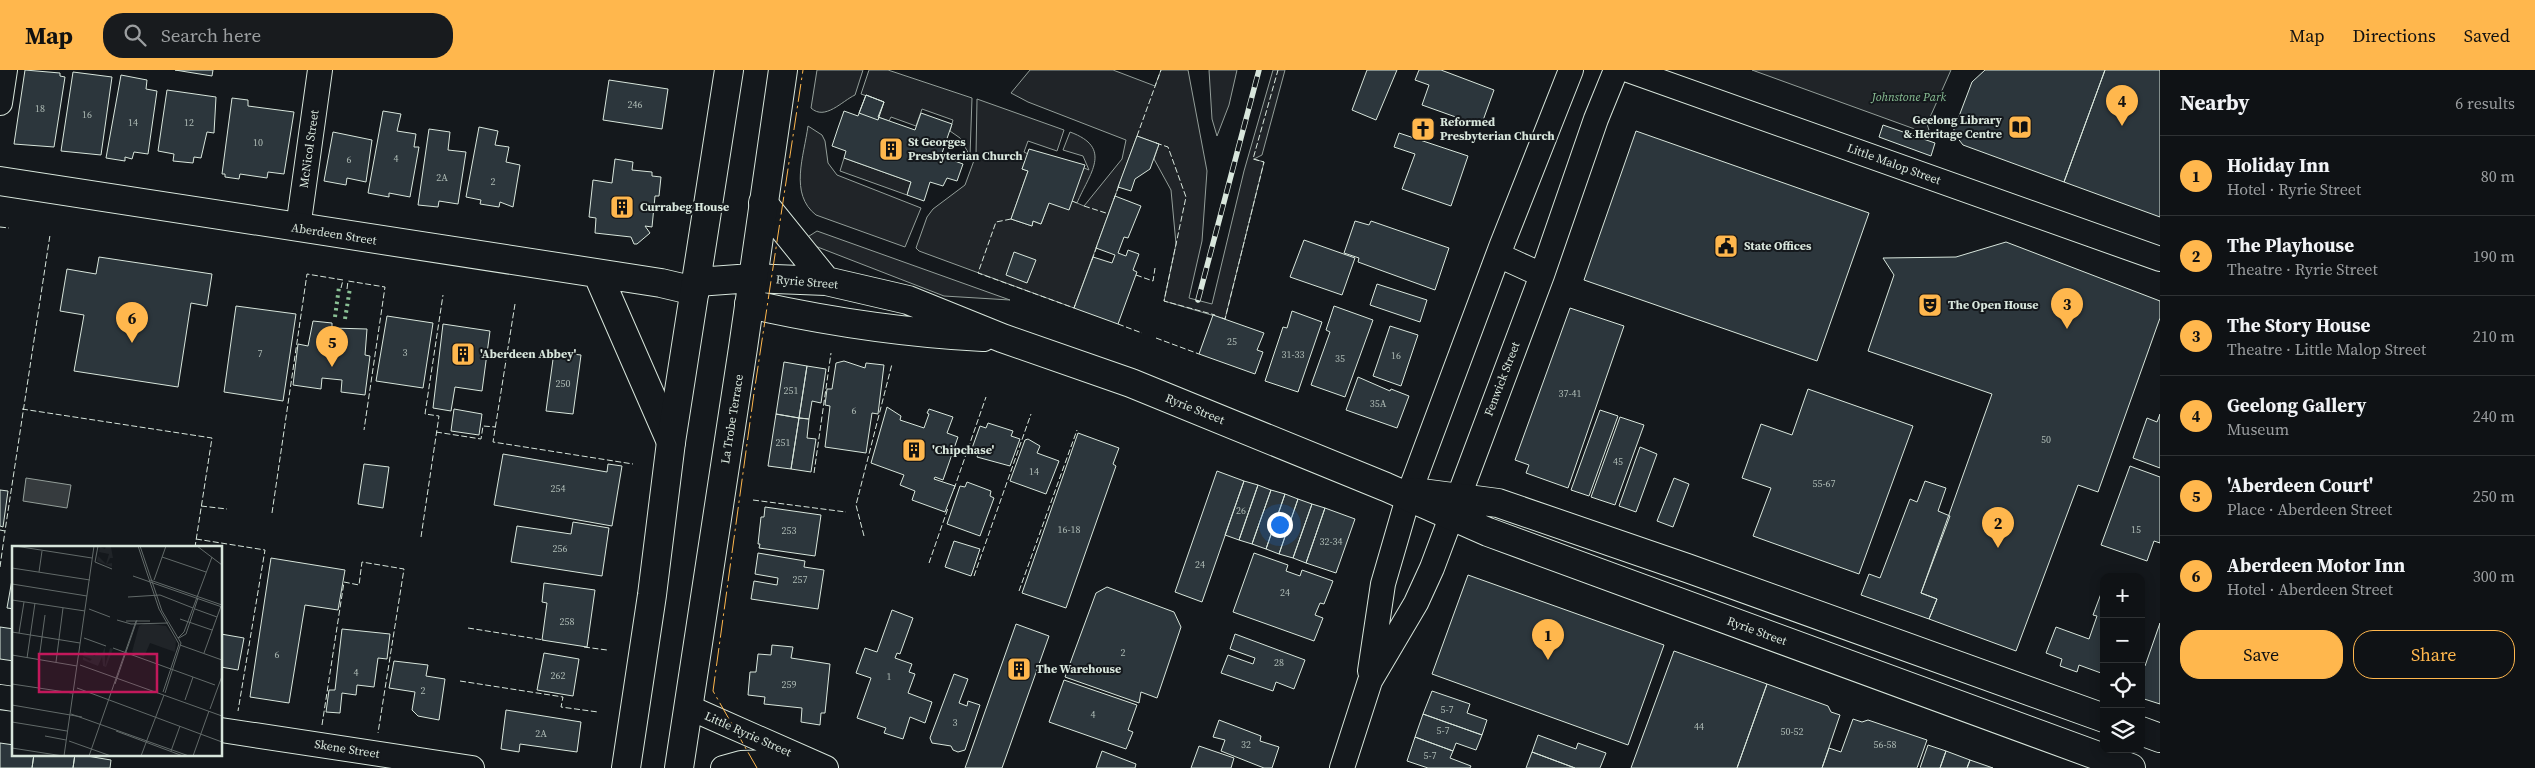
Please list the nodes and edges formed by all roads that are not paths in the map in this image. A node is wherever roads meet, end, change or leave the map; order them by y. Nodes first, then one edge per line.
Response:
1 (5, 70) edge
2 (320, 70) edge
3 (729, 70) edge
4 (783, 70) edge
5 (1572, 70) edge
6 (1616, 70) edge
7 (1628, 70) edge
8 (0, 103) edge
9 (0, 181) edge
10 (763, 203) junction
11 (298, 228) junction
12 (1498, 255) junction
13 (2160, 259) edge
14 (598, 275) junction
15 (1542, 275) junction
16 (826, 282) junction
17 (696, 287) junction
18 (751, 291) junction
19 (1002, 338) junction
20 (671, 442) junction
21 (1401, 492) junction
22 (1455, 507) junction
23 (1370, 680) junction
24 (688, 708) junction
25 (2100, 717) edge
26 (222, 730) edge
27 (2145, 732) edge
28 (2160, 738) edge
29 (817, 764) edge
30 (436, 765) edge
31 (472, 768) edge
32 (626, 768) edge
33 (678, 768) edge
34 (723, 768) edge
35 (1342, 768) edge
36 (2131, 768) edge

1 - 8 street
2 - 11 street, McNicol Street
3 - 17 main road
4 - 10 main road, La Trobe Terrace
5 - 12 street, Fenwick Street
6 - 15 street, Fenwick Street
7 - 13 street, Little Malop Street
9 - 11 main road, Aberdeen Street
10 - 16 main road
10 - 18 main road, La Trobe Terrace
11 - 14 main road, Aberdeen Street
12 - 15 street
12 - 21 street, Fenwick Street
14 - 17 main road, Aberdeen Street
14 - 20 main road
15 - 22 street, Fenwick Street
16 - 18 main road, Ryrie Street
16 - 19 main road, Ryrie Street
17 - 18 main road, Aberdeen Street
17 - 20 main road
18 - 19 main road, Ryrie Street
18 - 24 main road, La Trobe Terrace
19 - 21 main road, Ryrie Street
20 - 32 main road
21 - 22 main road, Ryrie Street
21 - 23 street, Fenwick Street
22 - 23 street, Fenwick Street
22 - 25 main road, Ryrie Street
22 - 36 main road, Ryrie Street
23 - 35 street, Fenwick Street
24 - 29 street, Little Ryrie Street
24 - 33 main road, La Trobe Terrace
26 - 30 street, Skene Street
27 - 28 main road
29 - 34 street, Little Ryrie Street
30 - 31 street, Skene Street

